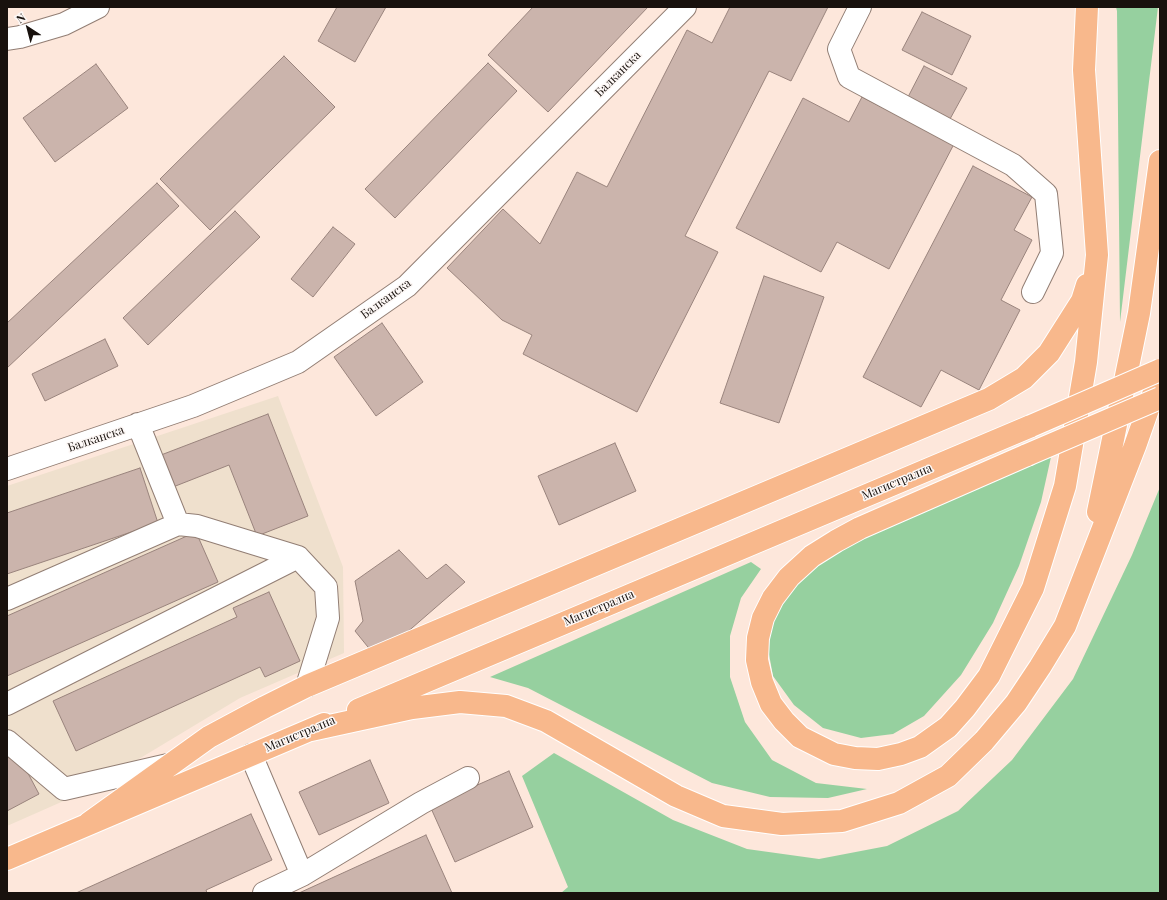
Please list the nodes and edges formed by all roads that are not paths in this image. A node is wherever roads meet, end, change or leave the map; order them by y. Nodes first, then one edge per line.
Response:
1 (98, 7) edge
2 (685, 7) edge
3 (860, 7) edge
4 (1077, 7) edge
5 (1087, 7) edge
6 (7, 39) edge
7 (1084, 70) junction
8 (1160, 161) edge
9 (1097, 255) junction
10 (1033, 292) dead end
11 (1160, 370) edge
12 (1160, 375) edge
13 (1160, 398) edge
14 (138, 424) junction
15 (7, 469) edge
16 (178, 524) junction
17 (298, 557) junction
18 (1085, 576) junction
19 (7, 599) edge
20 (308, 686) junction
21 (7, 704) edge
22 (311, 730) junction
23 (7, 741) edge
24 (251, 755) junction
25 (168, 765) junction
26 (468, 778) dead end
27 (89, 823) junction
28 (7, 855) edge
29 (302, 875) junction
30 (264, 893) edge

1 - 6 lane
2 - 14 lane, Балканска
3 - 10 lane
4 - 7 main road
5 - 7 main road
7 - 9 main road
8 - 18 main road
9 - 13 main road, bridge
9 - 20 main road
11 - 22 main road, Магистрална, bridge
12 - 18 main road
14 - 15 lane, Балканска
14 - 16 lane
16 - 17 lane
16 - 19 lane
17 - 20 lane
17 - 21 lane
18 - 22 main road
20 - 25 main road
22 - 24 main road, Магистрална
23 - 25 lane
24 - 27 main road, Магистрална
24 - 29 lane
25 - 27 main road
26 - 29 lane
27 - 28 main road, Магистрална
29 - 30 lane

